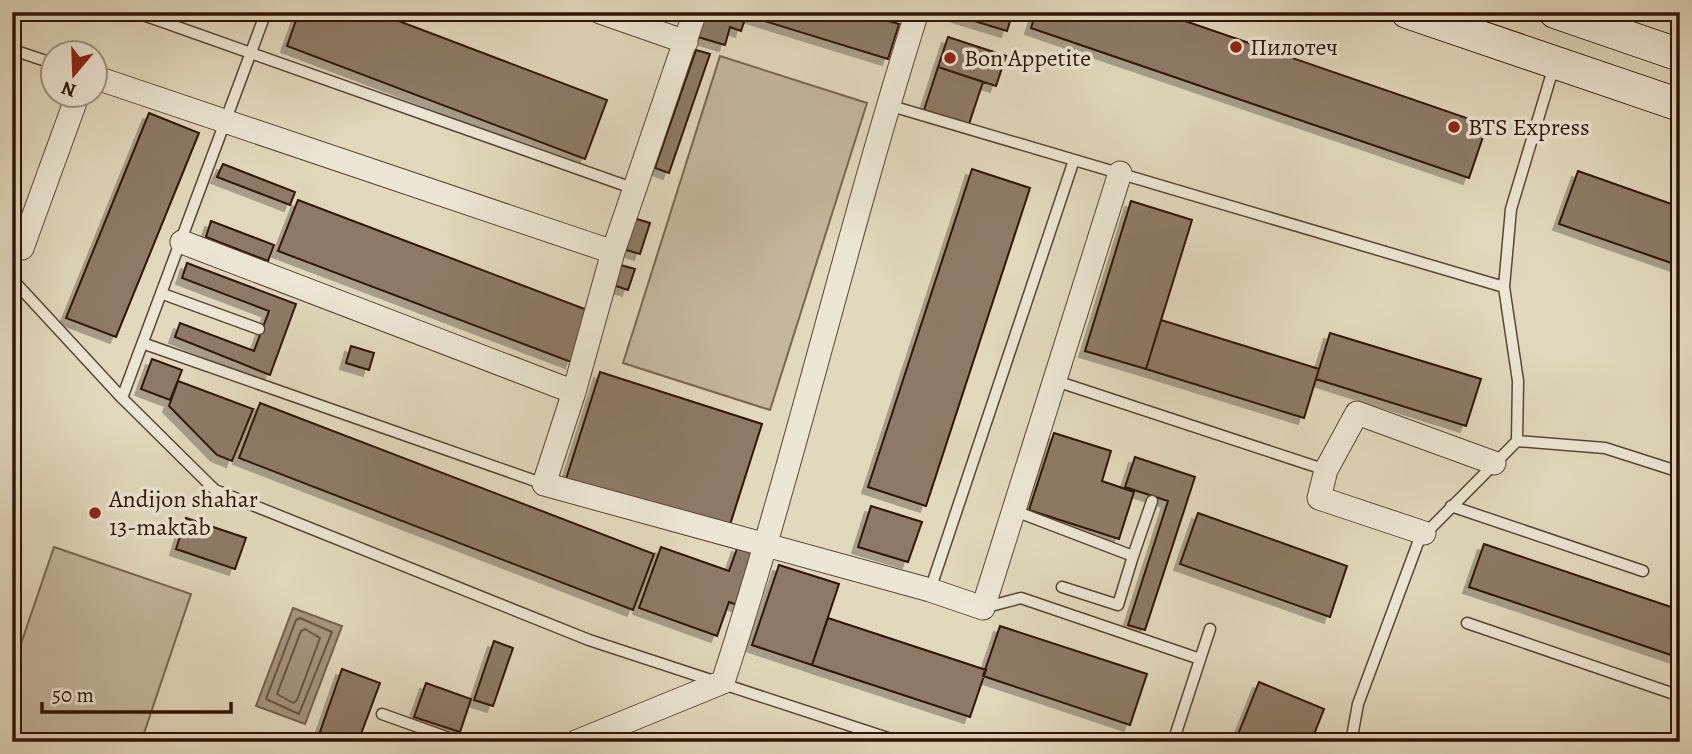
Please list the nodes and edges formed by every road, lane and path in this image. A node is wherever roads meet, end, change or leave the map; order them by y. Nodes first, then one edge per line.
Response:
1 (135, 12) edge
2 (265, 12) edge
3 (600, 12) edge
4 (695, 12) edge
5 (917, 12) edge
6 (1407, 12) edge
7 (1555, 12) edge
8 (686, 42) junction
9 (252, 53) junction
10 (1680, 54) edge
11 (38, 58) edge
12 (12, 61) edge
13 (1555, 63) junction
14 (108, 82) edge
15 (888, 105) junction
16 (1680, 105) edge
17 (73, 108) edge
18 (226, 122) junction
19 (1074, 160) junction
20 (1119, 173) junction
21 (635, 189) junction
22 (182, 242) junction
23 (22, 248) dead end
24 (612, 252) junction
25 (12, 279) edge
26 (1504, 287) junction
27 (163, 294) junction
28 (259, 329) dead end
29 (145, 344) junction
30 (1056, 381) junction
31 (574, 392) junction
32 (122, 398) junction
33 (1517, 441) junction
34 (1494, 463) junction
35 (1326, 470) junction
36 (1680, 472) edge
37 (544, 484) junction
38 (1152, 501) dead end
39 (1451, 506) junction
40 (1015, 512) junction
41 (1424, 533) junction
42 (768, 546) junction
43 (1133, 556) junction
44 (1643, 571) dead end
45 (1062, 587) dead end
46 (930, 590) junction
47 (984, 608) junction
48 (1466, 623) dead end
49 (1210, 629) dead end
50 (1200, 659) junction
51 (723, 682) junction
52 (1680, 696) edge
53 (382, 714) dead end
54 (460, 742) edge
55 (576, 742) edge
56 (900, 742) edge
57 (1172, 742) edge
58 (1351, 742) edge

1 - 9 lane
2 - 9 lane
3 - 8 street
4 - 8 street
5 - 15 street
6 - 13 main road
7 - 10 main road
8 - 21 street
9 - 18 lane
9 - 21 lane
11 - 12 lane
13 - 16 main road
13 - 26 lane
14 - 18 street
15 - 19 lane
15 - 42 street
17 - 23 street
18 - 22 lane
18 - 24 street
19 - 20 lane
19 - 46 lane
20 - 26 lane
20 - 30 street
21 - 24 street
22 - 27 lane
22 - 31 street
24 - 31 street
25 - 32 lane
26 - 33 lane
27 - 28 lane
27 - 29 lane
29 - 32 lane
29 - 37 lane
30 - 35 lane
30 - 40 street
31 - 37 street
32 - 51 lane
33 - 34 lane
33 - 36 lane
34 - 35 street
34 - 39 lane
35 - 41 street
37 - 42 street
38 - 43 lane
39 - 41 lane
39 - 44 lane
40 - 43 lane
40 - 47 street
41 - 58 lane
42 - 46 street
42 - 51 street
43 - 45 lane
46 - 47 street
47 - 50 lane
48 - 52 lane
49 - 50 lane
50 - 57 lane
51 - 55 street
51 - 56 lane
53 - 54 lane

